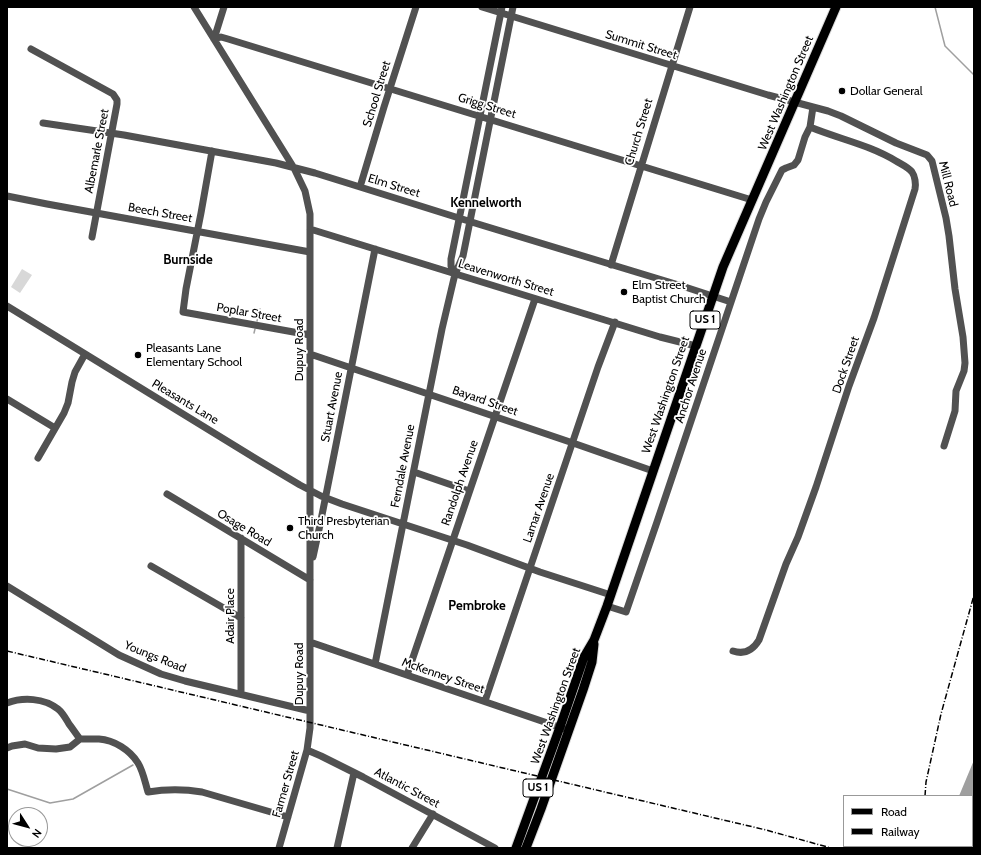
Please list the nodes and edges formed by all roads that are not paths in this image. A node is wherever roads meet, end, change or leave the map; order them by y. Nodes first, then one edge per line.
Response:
1 (194, 7) edge
2 (224, 7) edge
3 (416, 7) edge
4 (482, 7) edge
5 (513, 7) edge
6 (690, 7) edge
7 (833, 8) edge
8 (501, 10) edge
9 (511, 16) junction
10 (214, 39) junction
11 (31, 49) dead end
12 (671, 66) junction
13 (390, 88) junction
14 (795, 102) junction
15 (813, 107) junction
16 (480, 115) junction
17 (490, 119) junction
18 (43, 122) dead end
19 (810, 127) junction
20 (111, 133) junction
21 (212, 152) junction
22 (641, 165) junction
23 (294, 168) junction
24 (360, 187) junction
25 (7, 196) edge
26 (752, 200) junction
27 (96, 213) junction
28 (459, 218) junction
29 (470, 222) junction
30 (310, 229) junction
31 (198, 231) junction
32 (92, 237) dead end
33 (375, 249) junction
34 (310, 252) junction
35 (611, 264) junction
36 (455, 274) junction
37 (713, 296) junction
38 (535, 298) junction
39 (731, 302) junction
40 (7, 306) edge
41 (614, 322) junction
42 (310, 335) junction
43 (696, 346) junction
44 (85, 354) junction
45 (310, 354) junction
46 (352, 367) junction
47 (429, 394) junction
48 (7, 399) edge
49 (495, 416) junction
50 (56, 428) junction
51 (573, 442) junction
52 (944, 446) dead end
53 (38, 458) dead end
54 (653, 471) junction
55 (414, 472) junction
56 (310, 491) junction
57 (469, 491) junction
58 (167, 494) dead end
59 (326, 498) junction
60 (403, 524) junction
61 (241, 538) junction
62 (452, 541) junction
63 (151, 566) dead end
64 (530, 568) junction
65 (310, 569) junction
66 (310, 580) junction
67 (7, 586) edge
68 (610, 595) junction
69 (607, 606) junction
70 (241, 618) junction
71 (310, 642) junction
72 (733, 651) dead end
73 (375, 664) junction
74 (406, 675) junction
75 (241, 694) junction
76 (485, 701) junction
77 (7, 703) edge
78 (310, 711) junction
79 (310, 725) joint
80 (564, 728) junction
81 (80, 739) junction
82 (7, 748) edge
83 (307, 750) junction
84 (354, 773) junction
85 (433, 814) junction
86 (288, 817) junction
87 (279, 848) edge
88 (337, 848) edge
89 (412, 848) edge
90 (496, 848) edge
91 (516, 848) edge
92 (526, 848) edge

1 - 10 street, Dupuy Road
2 - 10 street
3 - 13 street, School Street
4 - 8 street, Summit Street
5 - 9 street, Ferndale Avenue
6 - 12 street, Church Street
7 - 14 main road, West Washington Street / US 1
8 - 9 street, Summit Street
8 - 16 street, Ferndale Avenue
9 - 12 street, Summit Street
9 - 17 street, Ferndale Avenue
10 - 13 street, Grigg Street
10 - 23 street, Dupuy Road
11 - 20 street, Albemarle Street
12 - 14 street, Summit Street
12 - 22 street, Church Street
13 - 16 street, Grigg Street
13 - 24 street, School Street
14 - 15 street, Mill Road
14 - 26 main road, West Washington Street / US 1
15 - 19 street, Anchor Avenue
15 - 52 street, Mill Road
16 - 17 street, Grigg Street
16 - 28 street, Ferndale Avenue
17 - 22 street, Grigg Street
17 - 29 street, Ferndale Avenue
18 - 20 street, Elm Street
19 - 39 street, Anchor Avenue
19 - 72 street, Dock Street
20 - 21 street, Elm Street
20 - 27 street, Albemarle Street
21 - 23 street, Elm Street
21 - 31 street
22 - 26 street, Grigg Street
22 - 35 street, Church Street
23 - 24 street, Elm Street
23 - 30 street, Dupuy Road
24 - 28 street, Elm Street
25 - 27 street, Beech Street
26 - 37 main road, West Washington Street / US 1
27 - 31 street, Beech Street
27 - 32 street, Albemarle Street
28 - 29 street, Elm Street
28 - 36 street, Ferndale Avenue
29 - 35 street, Elm Street
29 - 36 street, Ferndale Avenue
30 - 33 street, Leavenworth Street
30 - 34 street, Dupuy Road
31 - 34 street, Beech Street
31 - 42 street, Poplar Street
33 - 36 street, Leavenworth Street
33 - 46 street, Stuart Avenue
34 - 42 street, Dupuy Road
35 - 37 street, Elm Street
36 - 38 street, Leavenworth Street
36 - 47 street, Ferndale Avenue
37 - 39 street, Elm Street
37 - 43 main road, West Washington Street / US 1
38 - 41 street, Leavenworth Street
38 - 49 street, Randolph Avenue
39 - 69 street, Anchor Avenue
40 - 44 street, Pleasants Lane
41 - 43 street, Leavenworth Street
41 - 51 street, Lamar Avenue
42 - 45 street, Dupuy Road
43 - 54 main road, West Washington Street / US 1
44 - 50 street
44 - 56 street, Pleasants Lane
45 - 46 street, Bayard Street
45 - 56 street, Dupuy Road
46 - 47 street, Bayard Street
46 - 59 street, Stuart Avenue
47 - 49 street, Bayard Street
47 - 55 street, Ferndale Avenue
48 - 50 street
49 - 51 street, Bayard Street
49 - 57 street, Randolph Avenue
50 - 53 street
51 - 54 street, Bayard Street
51 - 64 street, Lamar Avenue
54 - 68 main road, West Washington Street / US 1
55 - 57 street
55 - 60 street, Ferndale Avenue
56 - 59 street, Pleasants Lane
56 - 65 street, Dupuy Road
57 - 62 street, Randolph Avenue
58 - 61 street, Osage Road
59 - 60 street, Pleasants Lane
59 - 65 street, Stuart Avenue
60 - 62 street, Pleasants Lane
60 - 73 street, Ferndale Avenue
61 - 66 street, Osage Road
61 - 70 street, Adair Place
62 - 64 street, Pleasants Lane
62 - 74 street, Randolph Avenue
63 - 70 street
64 - 68 street, Pleasants Lane
64 - 76 street, Lamar Avenue
65 - 66 street, Dupuy Road
66 - 71 street, Dupuy Road
67 - 75 street, Youngs Road
68 - 69 main road, West Washington Street / US 1
69 - 80 main road, West Washington Street / US 1
70 - 75 street, Adair Place
71 - 73 street, McKenney Street
71 - 78 street, Dupuy Road
73 - 74 street, McKenney Street
74 - 76 street, McKenney Street
75 - 78 street, Youngs Road
76 - 80 street, McKenney Street
77 - 81 street
78 - 79 street, Dupuy Road
79 - 83 street, Farmer Street
80 - 91 main road, West Washington Street / US 1
80 - 92 main road, West Washington Street / US 1
81 - 82 street
81 - 86 street
83 - 84 street, Atlantic Street
83 - 86 street, Farmer Street
84 - 85 street, Atlantic Street
84 - 88 street
85 - 89 street
85 - 90 street, Atlantic Street
86 - 87 street, Farmer Street

